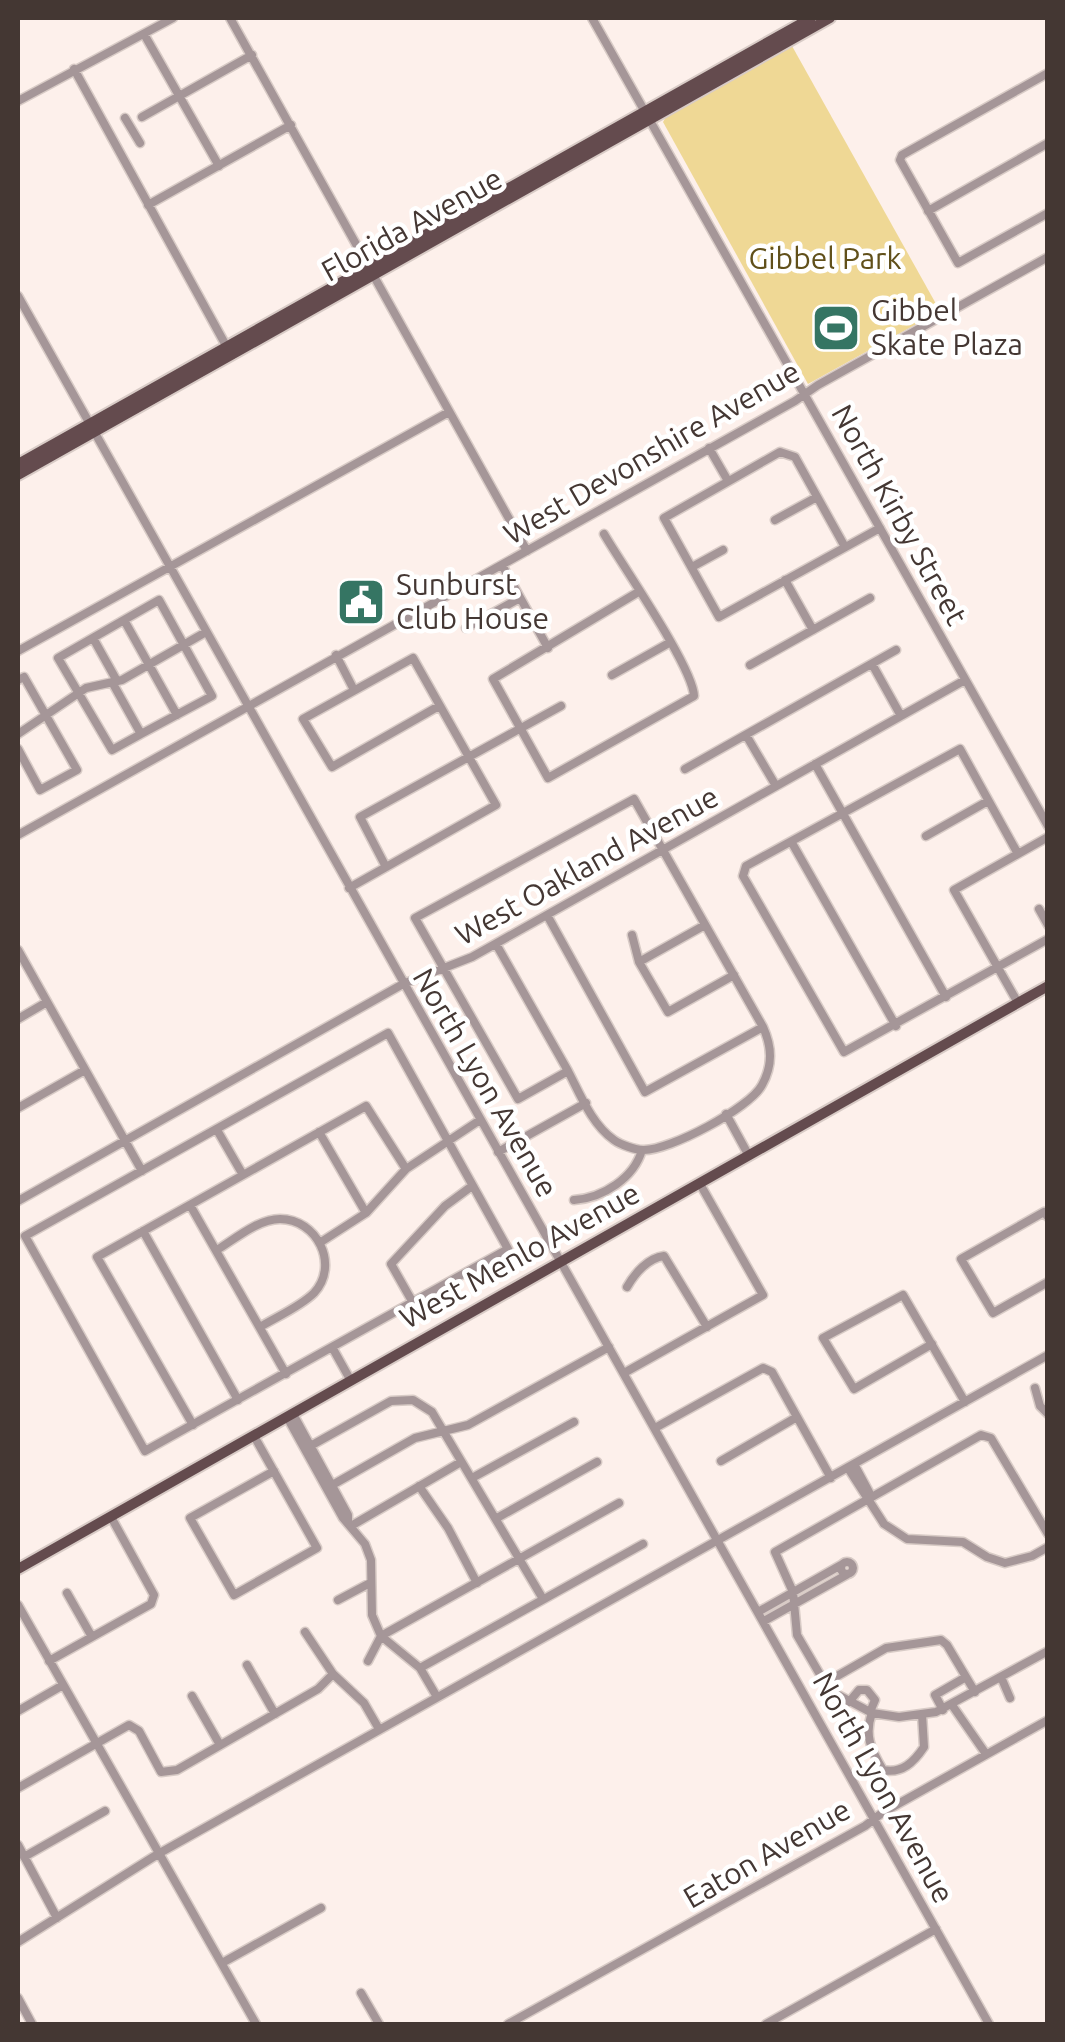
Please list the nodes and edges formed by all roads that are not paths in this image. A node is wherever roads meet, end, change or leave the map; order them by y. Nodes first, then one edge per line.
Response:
1 (173, 18) edge
2 (230, 18) edge
3 (592, 18) edge
4 (814, 18) edge
5 (830, 18) edge
6 (144, 34) junction
7 (796, 37) junction
8 (252, 55) junction
9 (74, 69) junction
10 (1048, 73) edge
11 (180, 96) junction
12 (18, 101) edge
13 (647, 115) junction
14 (142, 117) dead end
15 (125, 118) dead end
16 (291, 125) junction
17 (132, 130) junction
18 (112, 141) junction
19 (1048, 143) edge
20 (140, 144) dead end
21 (580, 148) junction
22 (219, 166) junction
23 (528, 177) junction
24 (524, 190) junction
25 (148, 205) junction
26 (928, 211) junction
27 (1048, 213) edge
28 (464, 224) junction
29 (1048, 256) edge
30 (370, 271) junction
31 (18, 296) edge
32 (229, 351) junction
33 (805, 394) junction
34 (449, 412) junction
35 (91, 428) junction
36 (710, 448) junction
37 (18, 464) edge
38 (18, 475) edge
39 (728, 481) junction
40 (817, 497) junction
41 (775, 520) dead end
42 (880, 528) junction
43 (604, 534) dead end
44 (846, 547) junction
45 (723, 550) dead end
46 (527, 551) junction
47 (502, 565) junction
48 (169, 566) junction
49 (692, 567) junction
50 (785, 580) junction
51 (640, 591) junction
52 (520, 598) junction
53 (870, 598) dead end
54 (124, 620) junction
55 (466, 628) dead end
56 (813, 630) junction
57 (206, 632) junction
58 (93, 638) junction
59 (669, 643) junction
60 (184, 645) junction
61 (548, 648) junction
62 (896, 650) dead end
63 (18, 651) edge
64 (336, 655) junction
65 (149, 664) junction
66 (872, 664) junction
67 (750, 665) dead end
68 (612, 675) dead end
69 (18, 680) edge
70 (965, 680) junction
71 (115, 681) junction
72 (354, 690) junction
73 (79, 693) junction
74 (247, 706) junction
75 (439, 706) junction
76 (562, 706) dead end
77 (177, 715) junction
78 (47, 716) junction
79 (901, 716) junction
80 (520, 728) junction
81 (18, 734) edge
82 (141, 734) junction
83 (746, 735) junction
84 (18, 749) edge
85 (468, 757) junction
86 (815, 764) junction
87 (685, 770) dead end
88 (776, 786) junction
89 (988, 801) junction
90 (844, 815) junction
91 (1048, 826) edge
92 (18, 835) edge
93 (926, 836) dead end
94 (1048, 837) edge
95 (792, 843) junction
96 (663, 850) junction
97 (1018, 854) junction
98 (386, 866) junction
99 (349, 888) junction
100 (1039, 909) dead end
101 (547, 915) junction
102 (705, 925) junction
103 (1048, 925) edge
104 (632, 935) dead end
105 (1048, 939) edge
106 (496, 944) junction
107 (18, 950) edge
108 (639, 962) junction
109 (442, 968) junction
110 (998, 968) junction
111 (734, 975) junction
112 (403, 984) junction
113 (1048, 986) edge
114 (946, 997) junction
115 (47, 1002) junction
116 (1018, 1002) junction
117 (18, 1018) edge
118 (896, 1026) junction
119 (763, 1027) junction
120 (86, 1070) junction
121 (568, 1071) junction
122 (586, 1103) junction
123 (18, 1108) edge
124 (726, 1114) junction
125 (480, 1120) junction
126 (217, 1130) junction
127 (320, 1132) junction
128 (448, 1139) junction
129 (124, 1140) junction
130 (642, 1150) junction
131 (498, 1152) junction
132 (750, 1156) junction
133 (406, 1168) junction
134 (142, 1172) junction
135 (243, 1176) junction
136 (700, 1184) junction
137 (472, 1186) junction
138 (574, 1200) dead end
139 (18, 1201) edge
140 (190, 1205) junction
141 (366, 1213) junction
142 (1046, 1215) edge
143 (143, 1231) junction
144 (320, 1242) junction
145 (217, 1250) junction
146 (562, 1262) junction
147 (1048, 1282) edge
148 (628, 1287) dead end
149 (412, 1302) junction
150 (260, 1326) junction
151 (707, 1327) junction
152 (932, 1344) junction
153 (609, 1346) junction
154 (332, 1347) junction
155 (1048, 1356) edge
156 (286, 1374) junction
157 (624, 1374) junction
158 (350, 1381) junction
159 (416, 1386) dead end
160 (1035, 1388) dead end
161 (238, 1400) junction
162 (413, 1400) junction
163 (965, 1402) junction
164 (1048, 1414) edge
165 (290, 1416) junction
166 (797, 1417) junction
167 (574, 1422) dead end
168 (193, 1425) junction
169 (655, 1428) junction
170 (444, 1432) junction
171 (254, 1436) junction
172 (308, 1448) junction
173 (721, 1461) dead end
174 (461, 1462) junction
175 (597, 1462) dead end
176 (851, 1466) junction
177 (274, 1471) junction
178 (472, 1478) junction
179 (830, 1478) junction
180 (329, 1486) junction
181 (419, 1486) junction
182 (867, 1498) junction
183 (619, 1503) dead end
184 (111, 1517) junction
185 (498, 1518) junction
186 (349, 1524) junction
187 (1048, 1534) edge
188 (718, 1541) junction
189 (643, 1544) dead end
190 (1048, 1547) edge
191 (520, 1558) junction
192 (18, 1570) edge
193 (370, 1583) junction
194 (477, 1583) junction
195 (793, 1592) junction
196 (68, 1593) dead end
197 (543, 1599) junction
198 (338, 1600) dead end
199 (778, 1601) junction
200 (796, 1604) junction
201 (18, 1605) edge
202 (783, 1610) junction
203 (758, 1612) junction
204 (764, 1621) junction
205 (28, 1625) junction
206 (18, 1631) edge
207 (305, 1632) dead end
208 (381, 1636) junction
209 (92, 1637) junction
210 (1048, 1651) edge
211 (49, 1660) junction
212 (368, 1661) dead end
213 (246, 1665) dead end
214 (420, 1668) junction
215 (333, 1674) junction
216 (1001, 1677) junction
217 (966, 1678) junction
218 (824, 1683) junction
219 (63, 1685) junction
220 (975, 1692) junction
221 (192, 1696) dead end
222 (438, 1697) junction
223 (1010, 1698) dead end
224 (849, 1702) junction
225 (947, 1707) junction
226 (18, 1711) edge
227 (871, 1712) junction
228 (275, 1714) junction
229 (922, 1714) junction
230 (1048, 1720) edge
231 (379, 1729) junction
232 (96, 1743) junction
233 (220, 1745) junction
234 (984, 1756) junction
235 (18, 1788) edge
236 (105, 1811) dead end
237 (874, 1819) junction
238 (18, 1846) edge
239 (158, 1854) junction
240 (24, 1857) junction
241 (320, 1908) dead end
242 (58, 1918) junction
243 (936, 1929) junction
244 (18, 1942) edge
245 (222, 1963) junction
246 (362, 1993) dead end
247 (18, 1998) edge
248 (525, 2020) edge
249 (32, 2024) edge
250 (256, 2024) edge
251 (379, 2024) edge
252 (508, 2024) edge
253 (766, 2024) edge
254 (990, 2024) edge

1 - 6 street
2 - 8 street
3 - 13 street, North Kirby Street
4 - 7 main road
4 - 13 main road, Florida Avenue
5 - 7 main road, Florida Avenue
6 - 9 street
6 - 11 street
7 - 13 main road, Florida Avenue
8 - 11 street
8 - 16 street
9 - 12 street
9 - 18 street
10 - 26 street
11 - 14 street
11 - 22 street
13 - 21 main road, Florida Avenue
13 - 24 main road, Florida Avenue
13 - 33 street, North Kirby Street
15 - 17 street
16 - 22 street
16 - 30 street
17 - 18 street
17 - 20 street
18 - 25 street
19 - 26 street
21 - 23 main road, Florida Avenue
21 - 24 main road
22 - 25 street
23 - 28 main road
23 - 30 main road, Florida Avenue
24 - 28 main road, Florida Avenue
25 - 32 street
26 - 27 street
28 - 30 main road, Florida Avenue
29 - 33 street, West Devonshire Avenue
30 - 32 main road, Florida Avenue
30 - 34 street
31 - 35 street, North Lyon Avenue
32 - 35 main road, Florida Avenue
33 - 36 street, West Devonshire Avenue
33 - 42 street, North Kirby Street
34 - 46 street
34 - 48 street
35 - 37 main road, Florida Avenue
35 - 38 main road, Florida Avenue
35 - 48 street, North Lyon Avenue
36 - 39 street
36 - 46 street, West Devonshire Avenue
39 - 40 street
39 - 49 street
40 - 41 street
40 - 44 street
42 - 44 street
42 - 70 street, North Kirby Street
43 - 51 street
44 - 50 street
45 - 49 street
46 - 47 street, West Devonshire Avenue
47 - 52 street
47 - 64 street, West Devonshire Avenue
48 - 57 street, North Lyon Avenue
48 - 63 street
49 - 50 street
50 - 56 street
51 - 59 street
51 - 61 street
52 - 55 street
52 - 61 street
53 - 56 street
54 - 58 street
54 - 60 street
54 - 65 street
56 - 67 street
57 - 60 street
57 - 74 street, North Lyon Avenue
58 - 71 street
58 - 73 street
59 - 68 street
59 - 80 street
60 - 65 street
60 - 77 street
61 - 80 street
62 - 66 street
64 - 72 street
64 - 74 street, West Devonshire Avenue
65 - 71 street
65 - 77 street
66 - 79 street
66 - 83 street
69 - 78 street
70 - 79 street, West Oakland Avenue
70 - 91 street, North Kirby Street
71 - 73 street
71 - 82 street
72 - 75 street
72 - 75 street
73 - 78 street
73 - 82 street
74 - 92 street, West Devonshire Avenue
74 - 99 street, North Lyon Avenue
75 - 85 street
76 - 80 street
77 - 82 street
78 - 81 street
78 - 84 street
79 - 86 street, West Oakland Avenue
80 - 85 street
83 - 87 street
83 - 88 street
85 - 98 street
85 - 98 street
86 - 88 street, West Oakland Avenue
86 - 90 street
88 - 96 street, West Oakland Avenue
89 - 90 street
89 - 93 street
89 - 97 street
90 - 95 street
90 - 114 street
94 - 97 street
95 - 118 street
95 - 118 street
96 - 101 street, West Oakland Avenue
96 - 102 street
96 - 109 street
97 - 110 street
98 - 99 street
99 - 112 street, North Lyon Avenue
100 - 103 street
101 - 106 street, West Oakland Avenue
101 - 119 street
102 - 108 street
102 - 111 street
104 - 108 street
105 - 110 street
106 - 109 street, West Oakland Avenue
106 - 121 street
107 - 115 street
108 - 111 street
109 - 112 street, West Oakland Avenue
109 - 121 street
110 - 114 street
110 - 116 street
111 - 119 street
112 - 125 street, North Lyon Avenue
112 - 129 street, West Oakland Avenue
113 - 116 main road, West Menlo Avenue
114 - 118 street
115 - 117 street
115 - 120 street
116 - 132 main road, West Menlo Avenue
119 - 124 street
120 - 123 street
120 - 129 street
121 - 122 street
122 - 130 street
122 - 131 street
124 - 130 street
124 - 132 street
125 - 128 street
125 - 131 street, North Lyon Avenue
126 - 128 street
126 - 134 street
126 - 135 street
127 - 133 street
127 - 135 street
127 - 141 street
128 - 133 street
128 - 137 street
129 - 134 street
129 - 139 street, West Oakland Avenue
130 - 138 street
131 - 146 street, North Lyon Avenue
132 - 136 main road, West Menlo Avenue
133 - 141 street
134 - 168 street
135 - 140 street
136 - 146 main road, West Menlo Avenue
136 - 151 street
137 - 149 street
137 - 149 street
140 - 143 street
140 - 145 street
141 - 144 street
142 - 147 street
143 - 161 street
143 - 168 street
144 - 145 street
144 - 150 street
145 - 150 street
146 - 153 street, North Lyon Avenue
146 - 158 main road, West Menlo Avenue
148 - 151 street
149 - 154 street
150 - 156 street
151 - 157 street
152 - 152 street
152 - 163 street
153 - 157 street, North Lyon Avenue
153 - 170 street
154 - 156 street
154 - 158 street
155 - 163 street
156 - 161 street
157 - 169 street, North Lyon Avenue
158 - 165 main road, West Menlo Avenue
159 - 162 street
160 - 164 street
161 - 168 street
162 - 170 street
162 - 172 street
163 - 176 street
165 - 171 main road, West Menlo Avenue
165 - 172 street
166 - 169 street
166 - 173 street
166 - 179 street
167 - 178 street
169 - 188 street, North Lyon Avenue
170 - 174 street
170 - 180 street
171 - 177 street
171 - 184 main road, West Menlo Avenue
172 - 180 street
174 - 178 street
174 - 181 street
175 - 185 street
176 - 179 street
176 - 182 street
177 - 177 street
178 - 185 street
179 - 188 street
180 - 186 street
181 - 186 street
181 - 194 street
182 - 187 street
182 - 190 street
182 - 195 street
183 - 191 street
184 - 192 main road, West Menlo Avenue
184 - 209 street
185 - 191 street
186 - 193 street
188 - 203 street, North Lyon Avenue
188 - 222 street
189 - 197 street
191 - 194 street
191 - 197 street
193 - 198 street
193 - 208 street
194 - 208 street
195 - 199 street
195 - 200 street
195 - 200 street
196 - 209 street
197 - 214 street
199 - 202 street
199 - 203 street
200 - 202 street
200 - 218 street
201 - 205 street
202 - 204 street
203 - 204 street, North Lyon Avenue
204 - 237 street, North Lyon Avenue
205 - 206 street
205 - 211 street
207 - 215 street
208 - 212 street
208 - 214 street
209 - 211 street
210 - 216 street
211 - 219 street
213 - 228 street
214 - 222 street
215 - 228 street
215 - 231 street
216 - 220 street
216 - 223 street
217 - 218 street
217 - 220 street
217 - 225 street
218 - 224 street
219 - 226 street
219 - 232 street
220 - 225 street
221 - 233 street
222 - 231 street
224 - 227 street
224 - 227 street
225 - 229 street
225 - 234 street
227 - 229 street
227 - 229 street
228 - 233 street
230 - 234 street, Eaton Avenue
231 - 239 street
232 - 233 street
232 - 235 street
232 - 239 street
234 - 237 street, Eaton Avenue
236 - 240 street
237 - 243 street, North Lyon Avenue
237 - 248 street, Eaton Avenue
238 - 240 street
239 - 242 street
239 - 245 street
240 - 242 street
241 - 245 street
242 - 244 street
243 - 253 street
243 - 254 street, North Lyon Avenue
245 - 250 street
246 - 251 street
247 - 249 street
248 - 252 street, Eaton Avenue

